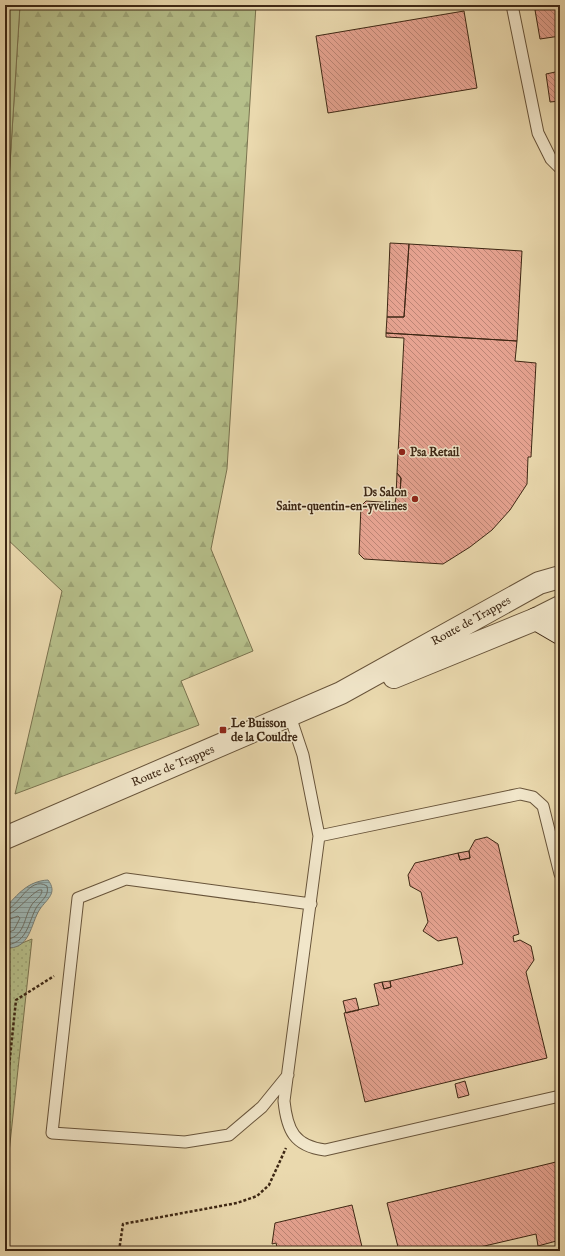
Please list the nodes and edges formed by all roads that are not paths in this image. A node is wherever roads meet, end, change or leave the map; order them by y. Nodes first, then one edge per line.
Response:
1 (512, 5) edge
2 (560, 168) edge
3 (560, 560) edge
4 (560, 577) edge
5 (539, 583) junction
6 (560, 607) edge
7 (536, 619) junction
8 (560, 632) edge
9 (341, 694) junction
10 (290, 716) junction
11 (319, 836) junction
12 (5, 838) edge
13 (560, 874) edge
14 (310, 904) junction
15 (288, 1075) junction
16 (560, 1096) edge

1 - 2 lane
3 - 5 street
4 - 5 street, Route de Trappes
5 - 9 street, Route de Trappes
6 - 7 street, Route de Trappes
7 - 8 street
7 - 9 street, Route de Trappes
9 - 10 street, Route de Trappes
10 - 11 lane
10 - 12 street, Route de Trappes
11 - 13 lane
11 - 14 lane
14 - 15 lane
14 - 15 lane
15 - 16 lane

